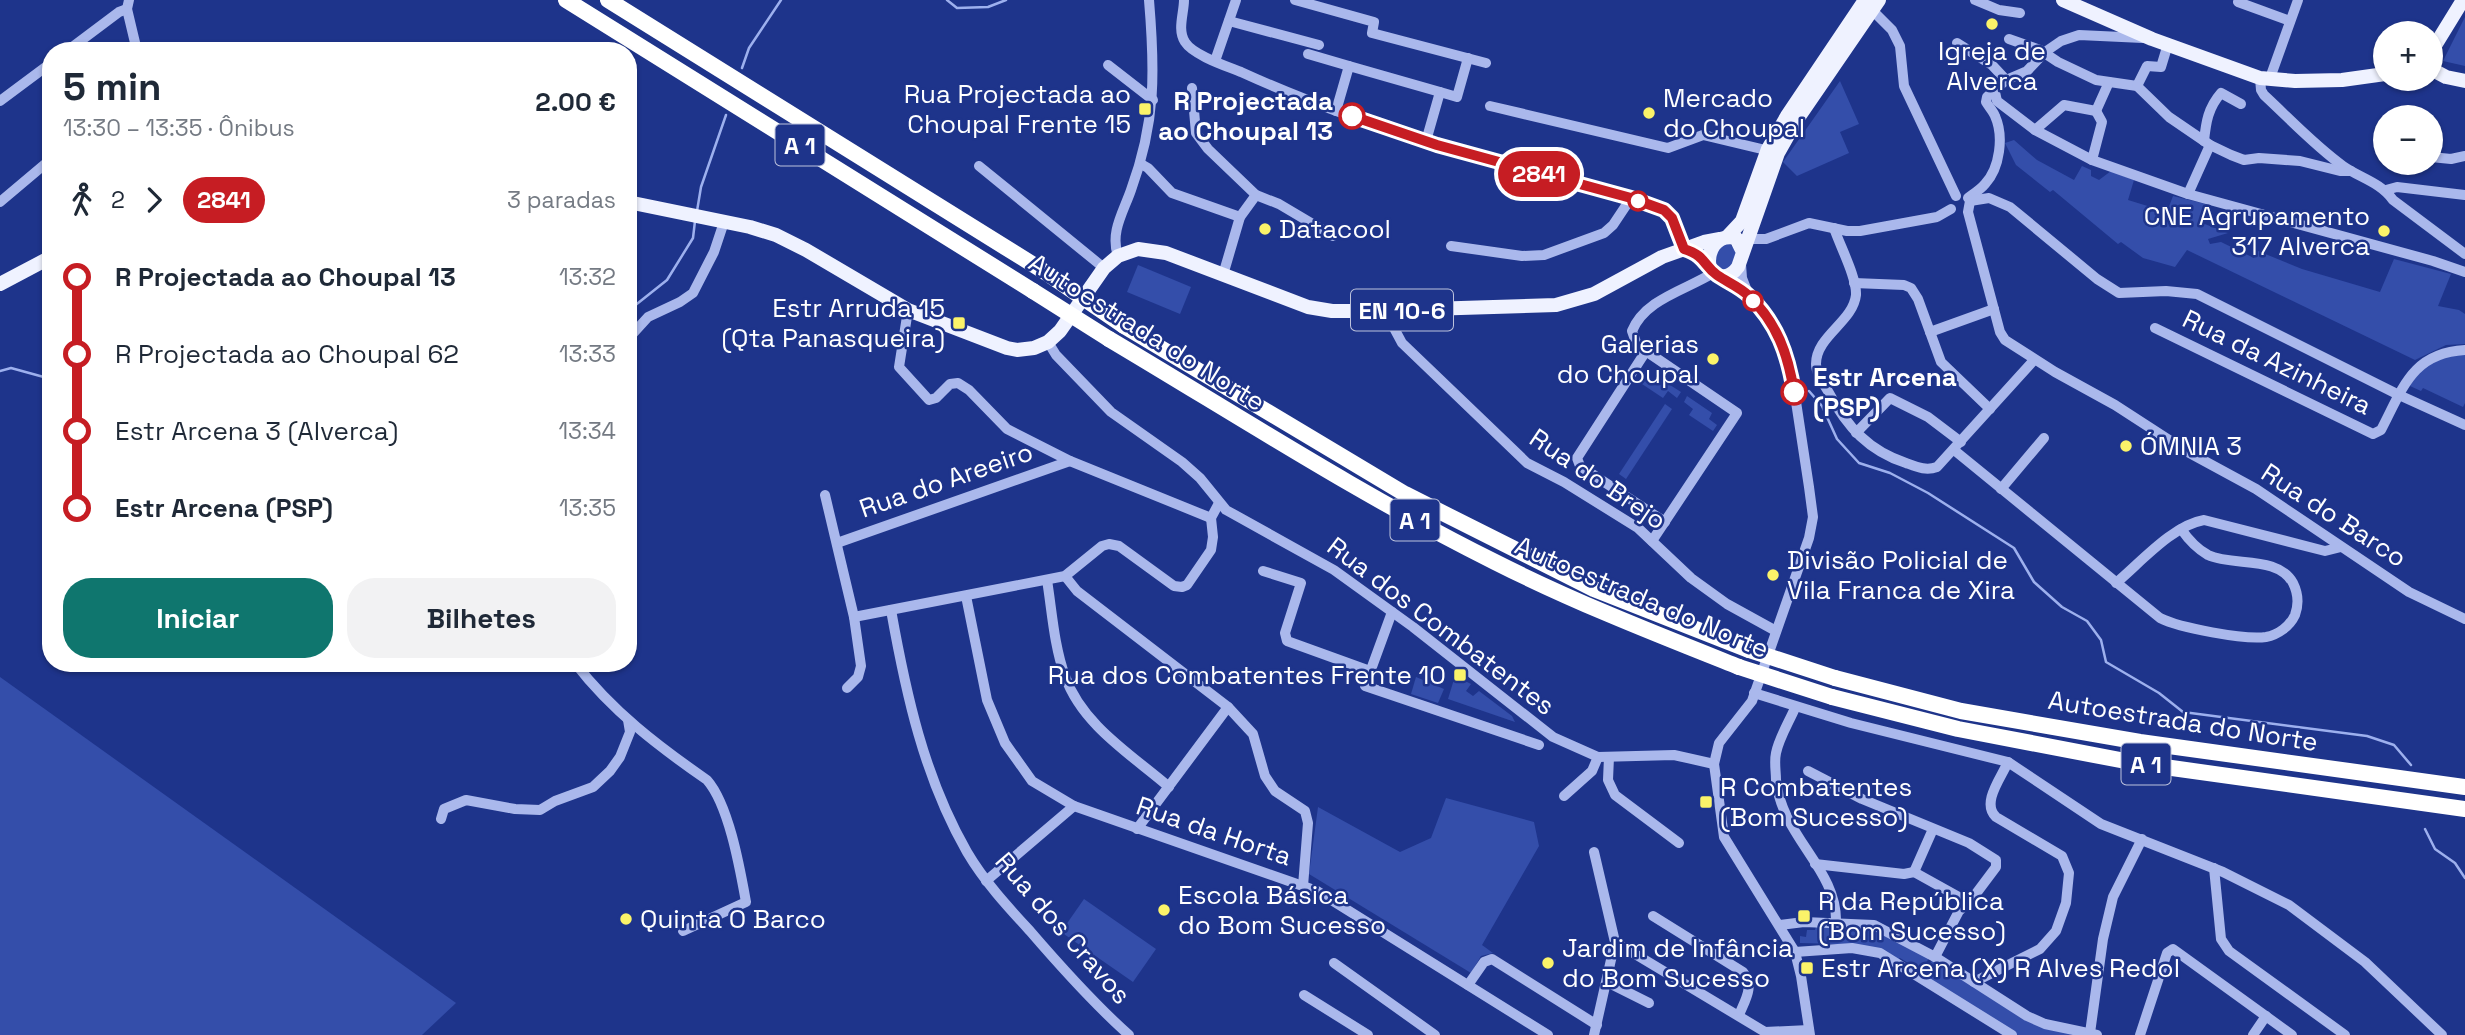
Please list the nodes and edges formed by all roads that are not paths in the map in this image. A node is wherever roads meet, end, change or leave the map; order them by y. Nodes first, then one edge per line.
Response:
1 (566, 0) edge
2 (608, 0) edge
3 (1149, 0) edge
4 (1184, 0) edge
5 (1236, 0) edge
6 (1295, 0) edge
7 (1975, 0) edge
8 (2063, 0) edge
9 (2298, 0) edge
10 (2463, 0) edge
11 (2238, 2) dead end
12 (1870, 3) edge
13 (128, 4) edge
14 (2093, 6) edge
15 (2020, 13) dead end
16 (1229, 21) junction
17 (2290, 21) junction
18 (2443, 32) edge
19 (2009, 39) dead end
20 (2152, 39) junction
21 (79, 42) edge
22 (135, 42) edge
23 (634, 42) edge
24 (1957, 43) dead end
25 (637, 44) edge
26 (2168, 44) junction
27 (1319, 45) dead end
28 (2045, 52) junction
29 (1308, 54) dead end
30 (1468, 58) junction
31 (1215, 61) junction
32 (1486, 63) dead end
33 (1108, 65) dead end
34 (1349, 66) junction
35 (42, 70) edge
36 (2443, 75) edge
37 (2373, 76) edge
38 (2265, 78) junction
39 (2006, 80) junction
40 (2465, 81) edge
41 (2109, 82) junction
42 (2137, 86) junction
43 (1192, 88) dead end
44 (1440, 92) junction
45 (1995, 92) junction
46 (1153, 100) junction
47 (0, 102) edge
48 (2241, 104) dead end
49 (1490, 106) dead end
50 (1336, 111) junction
51 (2096, 111) junction
52 (2035, 130) junction
53 (1426, 141) junction
54 (2207, 143) junction
55 (1773, 151) junction
56 (2465, 156) edge
57 (2443, 159) edge
58 (2092, 160) junction
59 (1140, 164) junction
60 (979, 166) dead end
61 (42, 167) edge
62 (2351, 171) junction
63 (2386, 190) junction
64 (2188, 194) junction
65 (2464, 194) edge
66 (1256, 195) junction
67 (1631, 198) junction
68 (0, 202) edge
69 (1965, 202) junction
70 (637, 204) edge
71 (1951, 209) junction
72 (1240, 217) junction
73 (1755, 217) junction
74 (724, 222) junction
75 (1834, 228) junction
76 (1333, 236) dead end
77 (1777, 236) junction
78 (1736, 245) junction
79 (1451, 246) dead end
80 (1684, 249) junction
81 (2465, 254) edge
82 (1118, 256) junction
83 (42, 262) edge
84 (1104, 268) junction
85 (1714, 271) junction
86 (2465, 272) edge
87 (1223, 275) junction
88 (1854, 283) junction
89 (0, 285) edge
90 (1749, 296) junction
91 (1994, 309) junction
92 (908, 310) junction
93 (1393, 310) junction
94 (2155, 328) dead end
95 (637, 330) edge
96 (1930, 332) junction
97 (1048, 342) junction
98 (2465, 350) edge
99 (1646, 351) junction
100 (2034, 360) junction
101 (2399, 395) junction
102 (1990, 409) junction
103 (2465, 425) edge
104 (1856, 433) junction
105 (2044, 438) dead end
106 (1957, 446) junction
107 (1070, 461) junction
108 (2001, 489) junction
109 (825, 495) dead end
110 (1219, 503) junction
111 (1211, 518) junction
112 (1665, 522) junction
113 (2181, 529) junction
114 (1653, 541) junction
115 (837, 543) junction
116 (2341, 547) junction
117 (1263, 571) dead end
118 (1065, 576) junction
119 (1047, 580) junction
120 (2116, 583) junction
121 (966, 596) junction
122 (891, 610) junction
123 (1392, 612) junction
124 (854, 617) junction
125 (2465, 620) edge
126 (1776, 631) junction
127 (1370, 671) junction
128 (582, 672) edge
129 (847, 688) dead end
130 (1754, 694) junction
131 (1228, 707) junction
132 (1795, 708) junction
133 (628, 720) junction
134 (1539, 745) dead end
135 (1603, 757) junction
136 (2008, 762) junction
137 (1714, 764) junction
138 (1808, 771) dead end
139 (1169, 787) junction
140 (2465, 787) edge
141 (1564, 796) dead end
142 (1074, 806) junction
143 (2465, 809) edge
144 (441, 819) dead end
145 (1933, 828) junction
146 (1137, 830) junction
147 (2142, 838) junction
148 (1679, 843) dead end
149 (1594, 852) dead end
150 (1815, 864) junction
151 (2214, 868) junction
152 (1914, 872) junction
153 (986, 881) junction
154 (1303, 886) junction
155 (1968, 902) junction
156 (1653, 916) dead end
157 (1836, 923) junction
158 (1780, 925) junction
159 (683, 931) dead end
160 (1615, 942) junction
161 (1795, 952) junction
162 (1936, 957) junction
163 (1334, 963) dead end
164 (1607, 982) junction
165 (1974, 982) junction
166 (1468, 985) junction
167 (1304, 995) dead end
168 (1650, 1003) dead end
169 (1739, 1015) junction
170 (2266, 1016) junction
171 (1596, 1030) edge
172 (1809, 1033) edge
173 (1765, 1034) edge
174 (2093, 1034) edge
175 (1129, 1035) edge
176 (1368, 1035) edge
177 (1436, 1035) edge
178 (1548, 1035) edge
179 (2012, 1035) edge
180 (2140, 1035) edge
181 (2253, 1035) edge
182 (2292, 1035) edge
183 (2345, 1035) edge
184 (2442, 1035) edge

1 - 23 highway, Autoestrada do Norte / A 1, bridge
2 - 140 highway, Autoestrada do Norte / A 1, bridge
3 - 46 street
4 - 31 street
5 - 16 street
6 - 30 street
7 - 15 street
8 - 14 main road
9 - 17 street
10 - 18 main road
11 - 17 street
12 - 55 main road
12 - 69 street, Rua do Barco
13 - 21 street
13 - 22 street
14 - 20 main road
16 - 27 street
16 - 31 street
17 - 38 street
19 - 28 street
20 - 26 main road
20 - 28 street
24 - 39 street
25 - 143 highway, Autoestrada do Norte / A 1, bridge
26 - 38 main road
26 - 42 street
28 - 39 street
28 - 41 street
29 - 34 street
30 - 32 street
30 - 44 street
31 - 50 street
33 - 46 street
34 - 44 street
34 - 50 street
35 - 47 street
36 - 40 main road
37 - 38 main road
38 - 62 street
39 - 45 street
41 - 42 street
41 - 51 street
42 - 54 street
43 - 66 street
44 - 53 street
45 - 52 street
45 - 69 street
46 - 59 street
48 - 54 street
49 - 55 street
50 - 53 street
51 - 52 street
51 - 58 street
52 - 58 street
53 - 67 street
54 - 62 street
54 - 64 street
55 - 73 main road
55 - 78 main road
56 - 57 street
58 - 64 street
59 - 72 street
59 - 82 street
60 - 84 street
61 - 68 street
62 - 63 street
63 - 65 street
63 - 81 street
64 - 86 street
66 - 72 street
66 - 76 street
67 - 79 street
67 - 80 street
69 - 71 street
69 - 71 street
69 - 91 street, Rua do Barco
69 - 101 street
70 - 74 main road
71 - 75 street
72 - 87 street
73 - 77 street
73 - 78 main road
74 - 92 main road
74 - 95 street
75 - 77 street
75 - 88 street
77 - 78 street
78 - 80 main road, EN 10-6
78 - 85 main road
78 - 85 main road
78 - 90 street
80 - 85 main road
80 - 93 main road, EN 10-6
82 - 84 main road
82 - 87 main road, EN 10-6
83 - 89 main road
84 - 97 main road
85 - 90 street
85 - 99 street
87 - 93 main road, EN 10-6
88 - 96 street
88 - 104 street
90 - 126 street
91 - 96 street
91 - 100 street, Rua do Barco
92 - 97 main road
92 - 107 street
93 - 114 street, Rua do Brejo
94 - 101 street, Rua da Azinheira
96 - 102 street
97 - 110 street, Rua dos Combatentes
98 - 101 street
99 - 112 street
99 - 112 street
100 - 102 street
100 - 116 street, Rua do Barco
101 - 103 street
102 - 106 street
104 - 106 street
104 - 106 street
105 - 108 street
106 - 108 street
107 - 111 street
107 - 115 street, Rua do Areeiro
108 - 120 street
109 - 115 street
110 - 111 street
110 - 123 street, Rua dos Combatentes
111 - 118 street
112 - 114 street
113 - 116 street
113 - 120 street
113 - 120 street
114 - 126 street, Rua do Brejo
115 - 124 street
116 - 125 street, Rua do Barco
117 - 127 street
118 - 119 street
118 - 131 street
119 - 121 street
119 - 139 street
121 - 122 street
121 - 142 street, Rua da Horta
122 - 124 street
122 - 153 street, Rua dos Cravos
123 - 127 street
123 - 135 street, Rua dos Combatentes
124 - 129 street
126 - 130 street
127 - 134 street
128 - 133 street
130 - 132 street
130 - 137 street
131 - 139 street
131 - 154 street
132 - 136 street
132 - 150 street
133 - 144 street
133 - 159 street
135 - 137 street, Rua dos Combatentes
135 - 141 street
135 - 148 street
136 - 147 street
136 - 165 street
137 - 158 street
138 - 145 street
139 - 146 street
142 - 146 street, Rua da Horta
142 - 153 street
145 - 152 street
145 - 155 street
146 - 154 street, Rua da Horta
147 - 151 street
147 - 174 street
149 - 160 street
150 - 152 street
150 - 157 street
151 - 183 street
151 - 184 street
152 - 155 street
153 - 175 street, Rua dos Cravos
154 - 166 street, Rua da Horta
155 - 162 street
156 - 169 street
157 - 158 street
157 - 162 street
158 - 161 street
160 - 164 street
160 - 169 street
161 - 172 street
161 - 179 street
162 - 165 street
163 - 177 street
164 - 168 street
164 - 171 street
165 - 174 street
166 - 171 street
166 - 178 street, Rua da Horta
167 - 176 street
169 - 173 street
170 - 180 street
170 - 181 street
170 - 182 street
172 - 173 street

